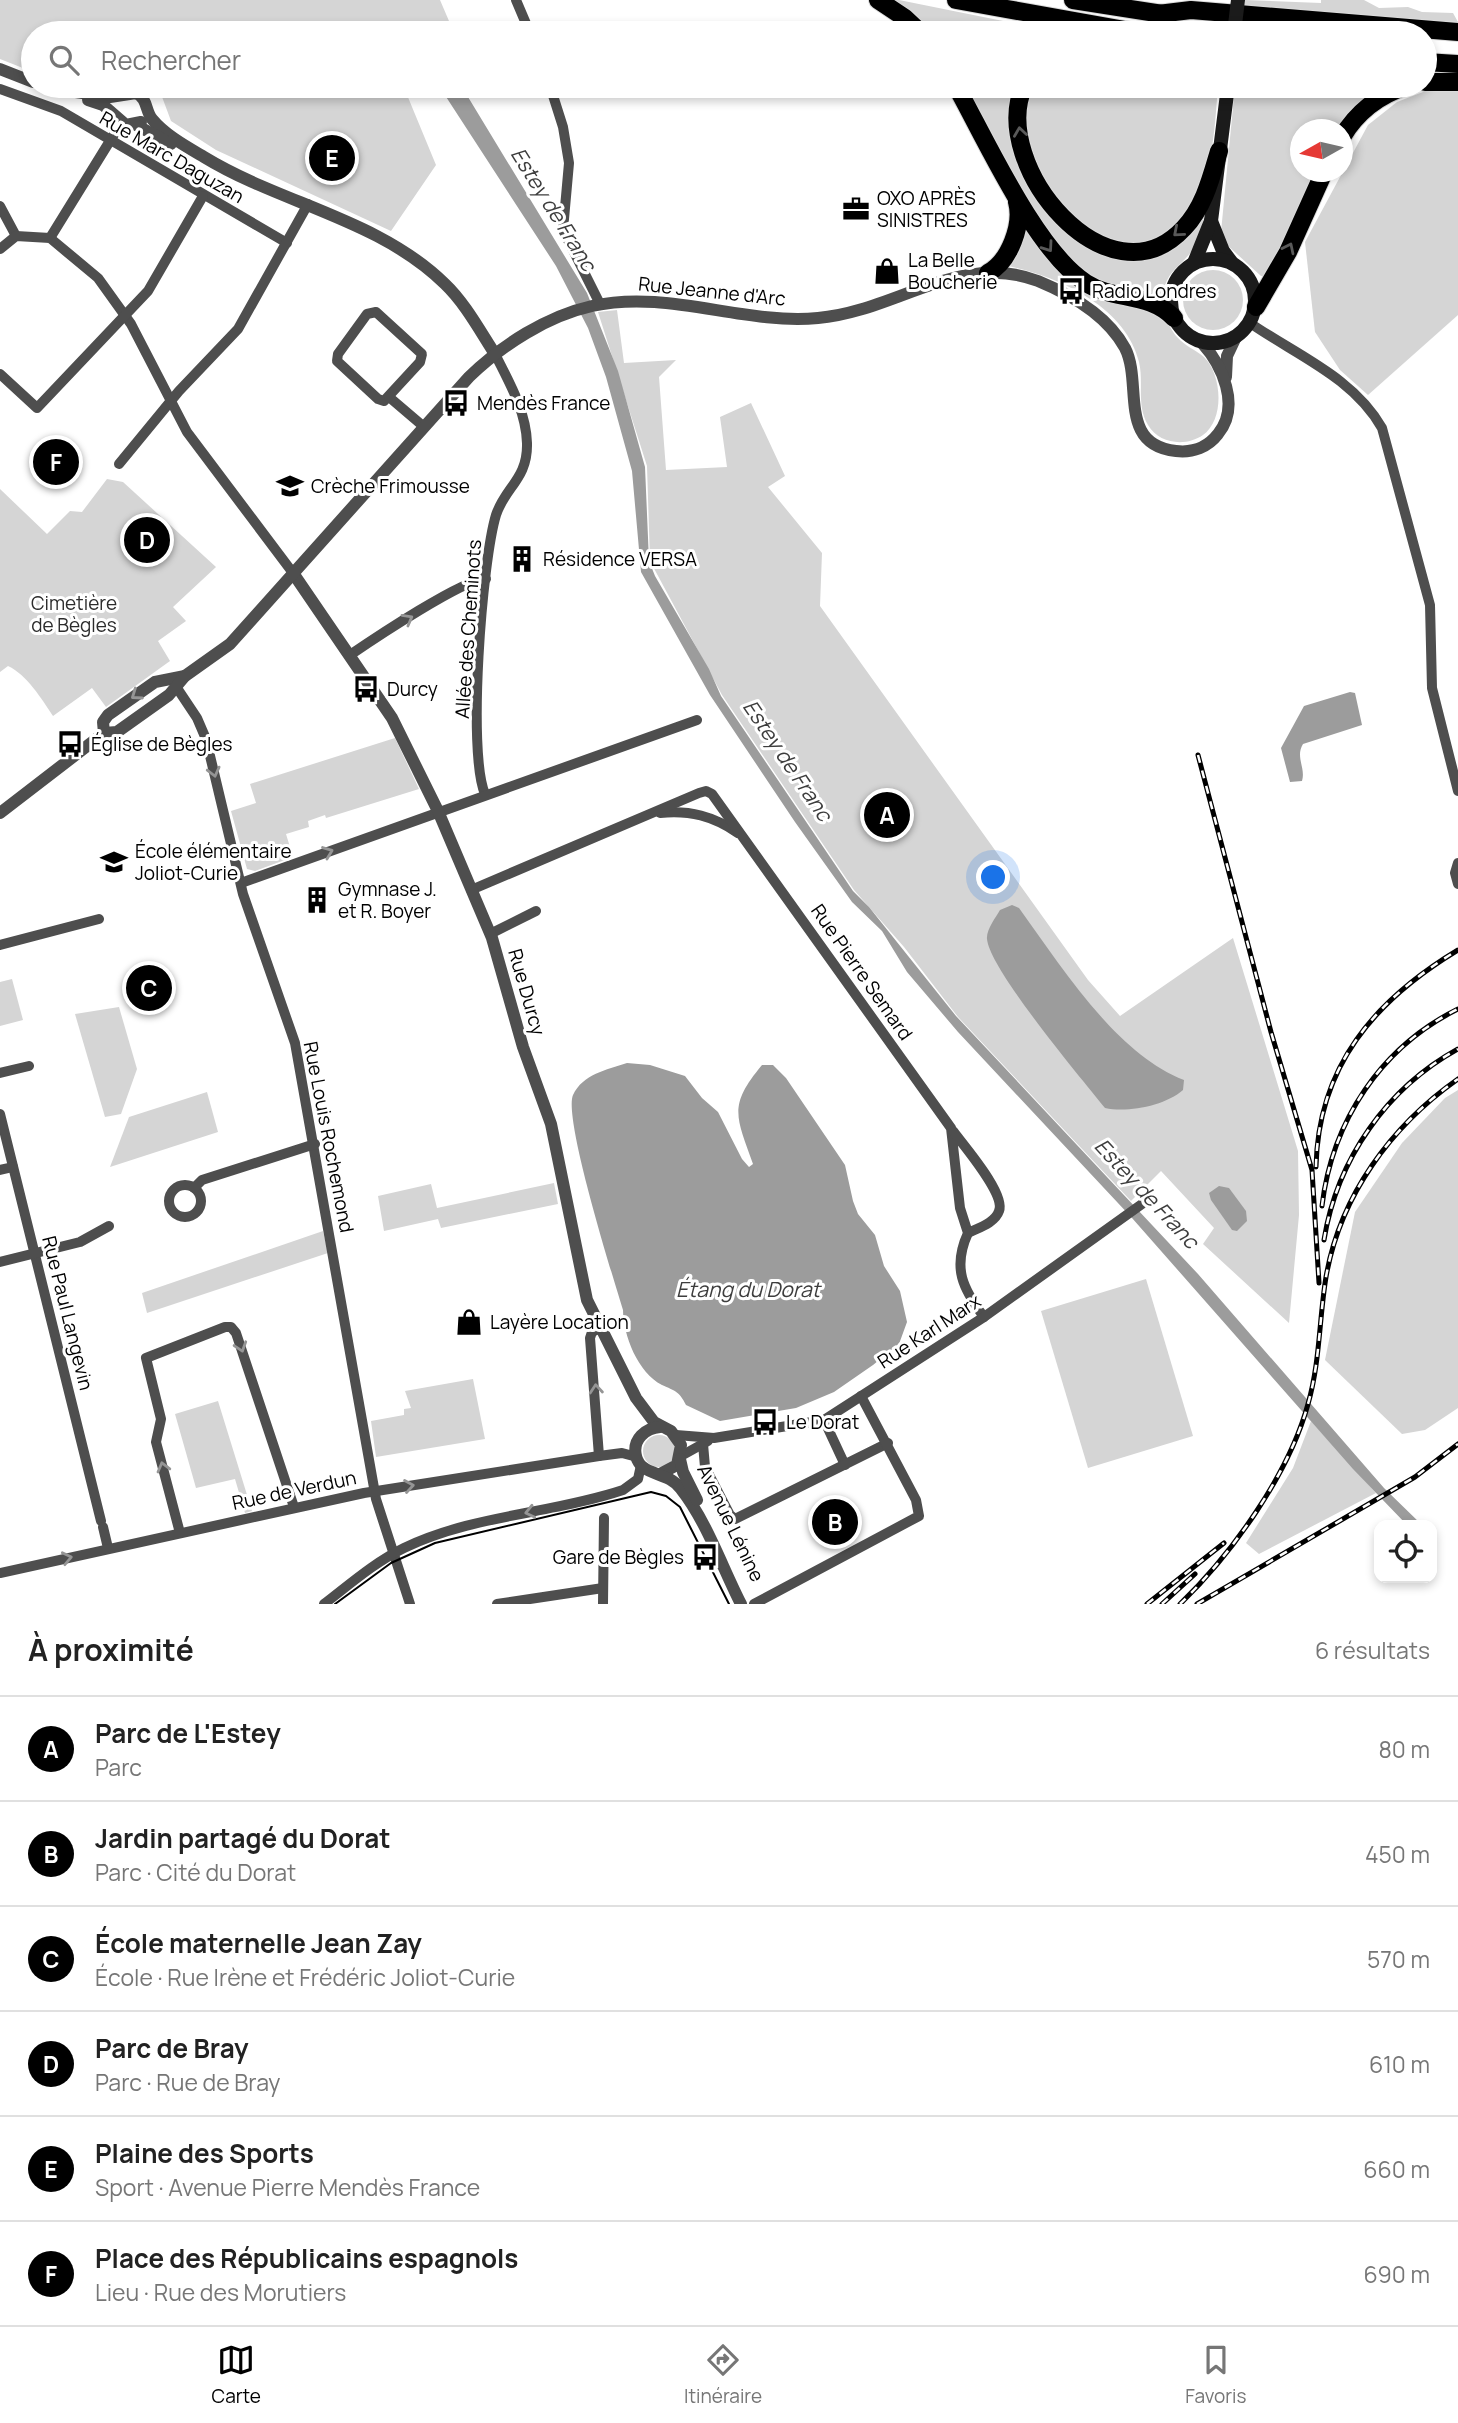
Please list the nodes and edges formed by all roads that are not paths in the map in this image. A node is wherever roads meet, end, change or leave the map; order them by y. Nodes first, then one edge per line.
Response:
1 (516, 0) edge
2 (878, 0) edge
3 (956, 0) edge
4 (1073, 0) edge
5 (1238, 0) edge
6 (1158, 14) junction
7 (525, 21) edge
8 (908, 21) edge
9 (1074, 21) edge
10 (1223, 21) edge
11 (1235, 21) edge
12 (1324, 21) edge
13 (1437, 30) edge
14 (1458, 32) edge
15 (1437, 42) edge
16 (1458, 43) edge
17 (1437, 63) edge
18 (1458, 64) edge
19 (0, 69) edge
20 (21, 77) edge
21 (1437, 82) edge
22 (1458, 82) edge
23 (0, 89) edge
24 (21, 97) edge
25 (25, 98) edge
26 (84, 98) edge
27 (119, 98) edge
28 (142, 98) edge
29 (554, 98) edge
30 (963, 98) edge
31 (1022, 98) edge
32 (1226, 98) edge
33 (1379, 98) edge
34 (147, 110) junction
35 (118, 119) junction
36 (1353, 123) edge
37 (136, 125) junction
38 (109, 141) junction
39 (1219, 151) junction
40 (1320, 182) edge
41 (1013, 188) junction
42 (203, 196) junction
43 (0, 206) edge
44 (307, 207) junction
45 (1211, 221) junction
46 (16, 236) junction
47 (50, 238) junction
48 (287, 243) junction
49 (0, 249) edge
50 (1194, 263) junction
51 (1232, 263) junction
52 (988, 272) junction
53 (597, 305) junction
54 (1253, 315) junction
55 (127, 316) junction
56 (1174, 318) junction
57 (1237, 337) junction
58 (1202, 342) junction
59 (495, 354) junction
60 (0, 374) edge
61 (1225, 384) junction
62 (389, 397) junction
63 (171, 402) junction
64 (423, 426) junction
65 (118, 464) dead end
66 (293, 573) junction
67 (486, 579) junction
68 (351, 655) junction
69 (185, 676) junction
70 (177, 688) junction
71 (697, 720) dead end
72 (104, 733) junction
73 (1458, 791) edge
74 (485, 794) junction
75 (438, 811) junction
76 (0, 813) edge
77 (649, 815) junction
78 (744, 836) junction
79 (1458, 863) edge
80 (241, 883) junction
81 (1458, 884) edge
82 (471, 890) junction
83 (536, 911) dead end
84 (99, 919) dead end
85 (490, 934) junction
86 (0, 945) edge
87 (29, 1066) dead end
88 (0, 1073) edge
89 (0, 1114) edge
90 (951, 1128) junction
91 (315, 1144) junction
92 (13, 1167) junction
93 (0, 1170) edge
94 (194, 1188) dead end
95 (1139, 1206) dead end
96 (109, 1226) dead end
97 (968, 1233) junction
98 (36, 1253) junction
99 (0, 1262) edge
100 (984, 1317) junction
101 (600, 1328) junction
102 (861, 1396) junction
103 (636, 1398) junction
104 (824, 1420) junction
105 (660, 1427) junction
106 (642, 1434) junction
107 (676, 1435) junction
108 (714, 1438) junction
109 (888, 1443) junction
110 (703, 1444) junction
111 (599, 1456) junction
112 (681, 1457) junction
113 (639, 1461) junction
114 (845, 1465) junction
115 (660, 1474) junction
116 (374, 1491) junction
117 (294, 1507) junction
118 (604, 1518) dead end
119 (180, 1533) junction
120 (108, 1548) junction
121 (394, 1553) junction
122 (0, 1573) edge
123 (603, 1588) junction
124 (324, 1604) edge
125 (410, 1604) edge
126 (497, 1604) edge
127 (603, 1604) edge
128 (741, 1604) edge
129 (752, 1604) edge

1 - 7 street
2 - 8 highway
3 - 9 highway
4 - 6 highway
5 - 11 main road, bridge
6 - 10 highway
6 - 12 highway
13 - 14 highway
15 - 16 highway
17 - 18 highway
19 - 20 street
21 - 22 highway
23 - 24 street, Rue Marc Daguzan
25 - 38 street, Rue Marc Daguzan
26 - 35 street
27 - 35 street
28 - 34 street
29 - 53 street
30 - 41 highway
39 -> 31 highway
32 - 39 main road
33 - 36 highway
34 - 37 street
34 - 44 street
35 - 37 street
35 - 38 street
37 - 44 street
38 - 42 street, Rue Marc Daguzan
38 - 47 street
39 - 45 main road
54 -> 40 highway
41 - 52 highway
41 -> 56 highway
42 - 48 street, Rue Marc Daguzan
42 - 55 street
43 - 46 street
44 - 48 street
44 - 59 street
45 - 50 main road
45 - 51 main road
46 - 47 street
46 - 49 street
47 - 55 street
48 - 63 street
50 - 51 main road
50 - 56 main road
51 - 54 main road
52 - 53 street, Rue Jeanne d'Arc
52 - 61 street, Rue Jeanne d'Arc
53 - 59 street, Rue Jeanne d'Arc
54 - 57 main road
54 - 73 street
55 - 60 street
55 - 63 street
56 - 58 main road
57 - 58 main road
57 - 61 street, Rue Jeanne d'Arc
58 - 61 street, Rue Jeanne d'Arc
59 - 64 street, Rue Jeanne d'Arc
59 - 67 street, Allée des Cheminots
62 - 62 street
62 - 64 street
63 - 65 street
63 - 66 street
64 - 66 street, Rue Jeanne d'Arc
66 - 68 street, Rue Durcy
66 - 69 street, Rue Jeanne d'Arc
68 -> 67 street
67 - 74 street, Allée des Cheminots
68 - 75 street, Rue Durcy
69 - 70 street, Rue Jeanne d'Arc
69 -> 72 street, Rue Jeanne d'Arc
70 - 72 street, Rue Jeanne d'Arc
70 -> 80 street, Rue Louis Rochemond
71 - 74 street
72 - 76 street, Rue Jeanne d'Arc
74 - 75 street
80 -> 75 street
75 - 82 street, Rue Durcy
77 - 78 street, Rue Pierre Semard
77 - 78 street, Rue Pierre Semard
77 - 82 street, Rue Pierre Semard
78 - 90 street, Rue Pierre Semard
79 - 81 street
80 - 91 street, Rue Louis Rochemond
82 - 85 street, Rue Durcy
83 - 85 street
84 - 86 street
85 - 101 street, Rue Durcy
87 - 88 street
89 - 92 street, Rue Paul Langevin
90 - 97 street, Rue Pierre Semard
90 - 97 street, Rue Pierre Semard
91 - 94 street
91 - 116 street, Rue Louis Rochemond
92 - 93 street
92 - 98 street, Rue Paul Langevin
95 - 100 street, Rue Karl Marx
96 - 98 street
97 - 100 street
98 - 99 street
98 - 120 street, Rue Paul Langevin
100 - 102 street, Rue Karl Marx
101 - 103 street, Rue Durcy
111 -> 101 street
102 - 104 street, Rue Karl Marx
102 - 109 street
103 - 105 street
103 - 106 street
104 - 108 street, Rue Karl Marx
104 - 114 street
105 - 106 street
105 - 107 street
106 - 113 street
107 - 108 street, Rue Karl Marx
107 - 112 street
108 - 110 street, Rue Karl Marx
109 - 114 street
109 - 129 street
110 - 112 street, Rue Karl Marx
110 - 114 street
111 - 113 street, Rue de Verdun
116 -> 111 street, Rue de Verdun
112 - 115 street
112 - 129 street, Avenue Lénine
113 - 115 street
113 -> 121 street
115 - 128 street, Avenue Lénine
116 - 117 street, Rue de Verdun
116 - 121 street, Rue Louis Rochemond
117 - 119 street, Rue de Verdun
119 -> 117 street
118 - 123 street
119 - 120 street, Rue de Verdun
122 -> 120 street, Rue de Verdun
121 - 124 street
121 - 125 street, Rue Louis Rochemond
123 - 126 street
123 - 127 street

